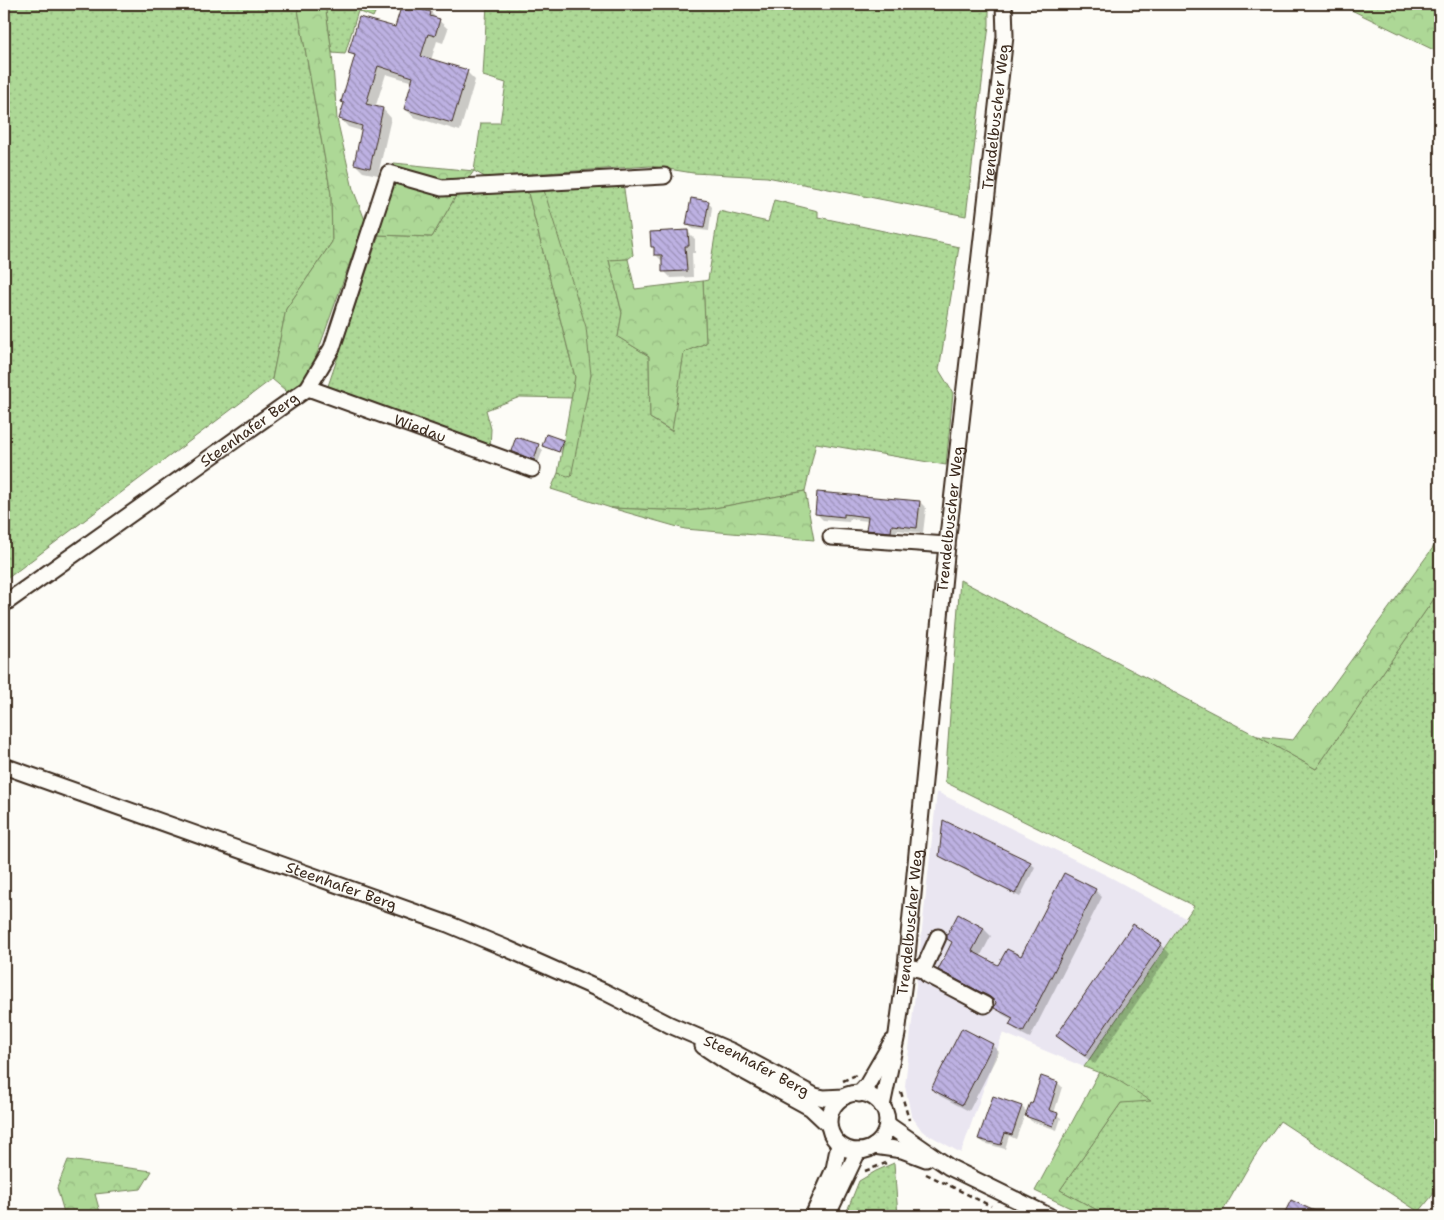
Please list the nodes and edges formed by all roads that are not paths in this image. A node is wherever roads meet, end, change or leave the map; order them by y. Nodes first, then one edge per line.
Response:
1 (1004, 4) edge
2 (664, 176) dead end
3 (308, 388) junction
4 (532, 469) dead end
5 (831, 537) dead end
6 (947, 545) junction
7 (4, 604) edge
8 (4, 766) edge
9 (938, 937) dead end
10 (906, 966) junction
11 (923, 970) junction
12 (985, 1005) dead end
13 (670, 1025) junction
14 (897, 1034) junction
15 (860, 1094) junction
16 (844, 1097) junction
17 (882, 1106) junction
18 (887, 1124) junction
19 (829, 1125) junction
20 (839, 1144) junction
21 (874, 1146) junction
22 (858, 1151) junction
23 (949, 1167) junction
24 (813, 1216) edge
25 (827, 1216) edge
26 (1049, 1216) edge

1 - 6 street, Trendelbuscher Weg
2 - 3 street, Steenhafer Berg
3 - 4 street, Wiedau
3 - 7 street, Steenhafer Berg
5 - 6 street
6 - 10 street, Trendelbuscher Weg
8 - 13 street, Steenhafer Berg
9 - 11 street
10 - 11 street
10 - 14 street, Trendelbuscher Weg
11 - 12 street
13 - 16 street, Steenhafer Berg
13 - 19 street, Steenhafer Berg
14 - 15 street, Trendelbuscher Weg
14 - 17 street, Trendelbuscher Weg
15 - 16 street
15 - 17 street
16 - 19 street
17 - 18 street
18 - 21 street
18 - 23 street
19 - 20 street
20 - 22 street
20 - 24 street
21 - 22 street
21 - 23 street
22 - 25 street
23 - 26 street

